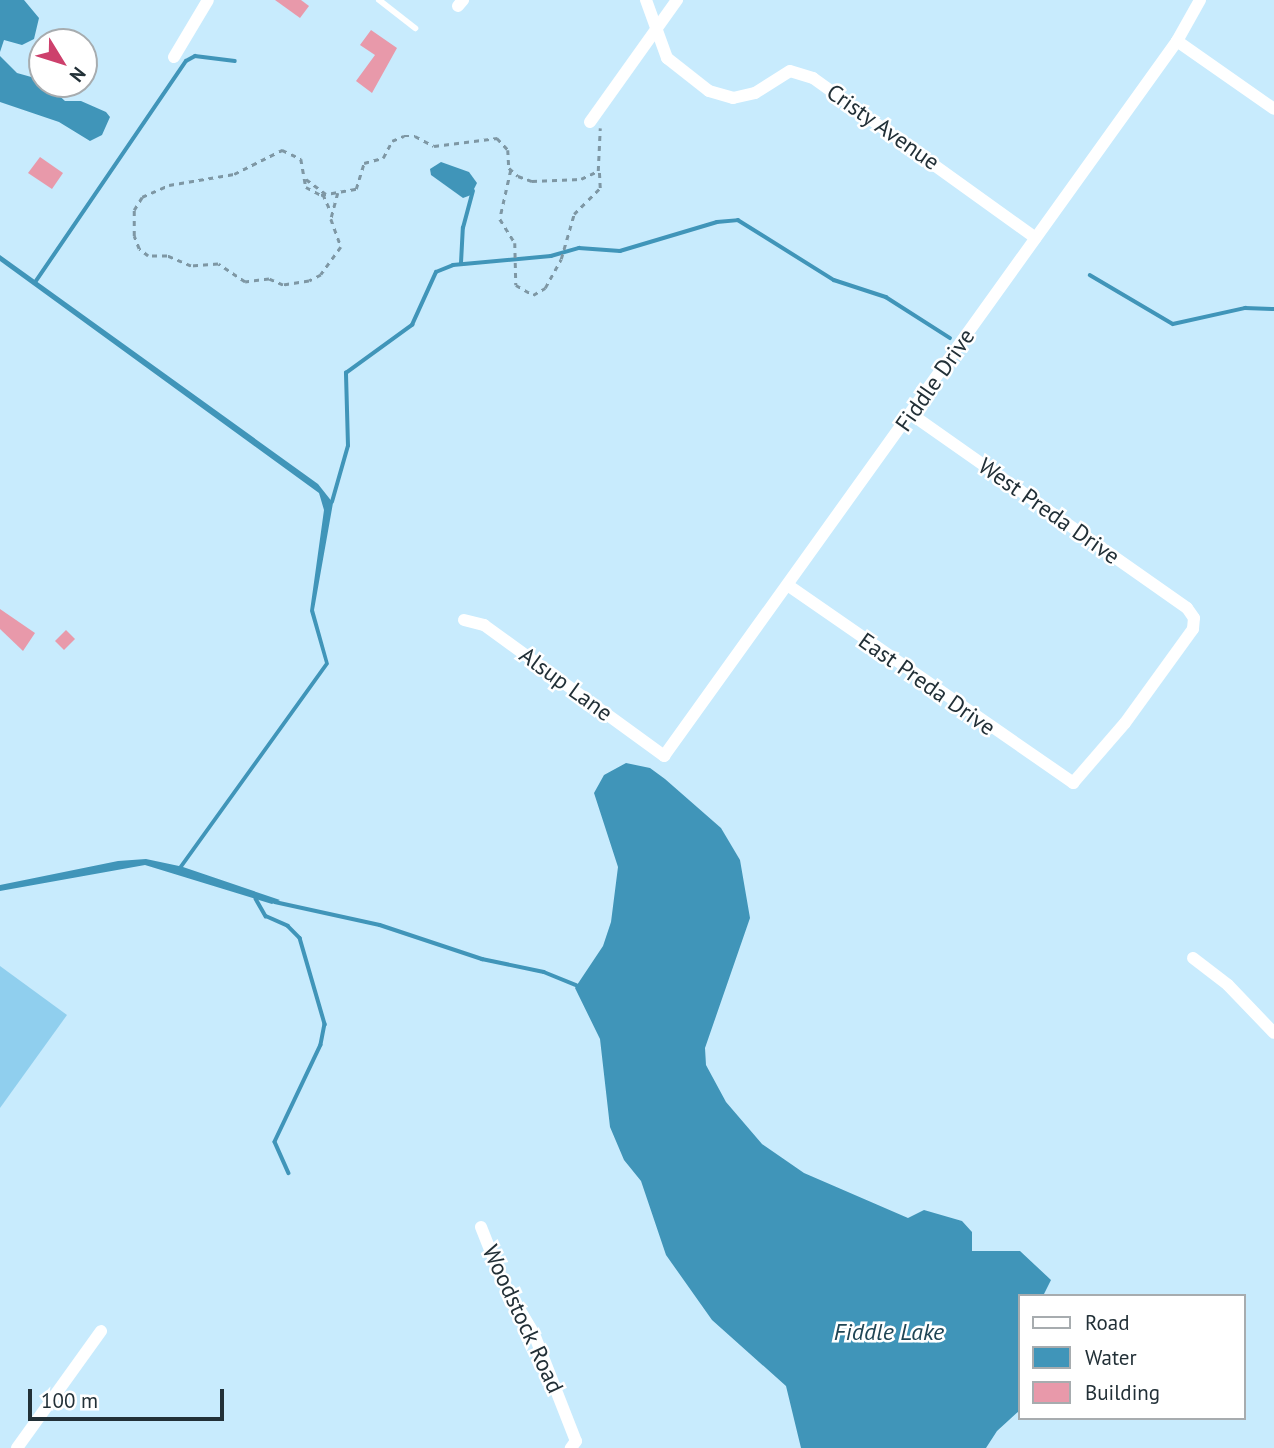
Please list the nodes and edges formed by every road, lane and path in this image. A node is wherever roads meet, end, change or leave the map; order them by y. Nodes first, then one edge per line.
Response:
1 (208, 0) edge
2 (379, 0) edge
3 (646, 0) edge
4 (677, 0) edge
5 (1200, 0) edge
6 (415, 28) dead end
7 (655, 30) junction
8 (1177, 41) junction
9 (174, 57) dead end
10 (1274, 109) edge
11 (594, 116) joint
12 (511, 169) junction
13 (599, 169) junction
14 (305, 178) junction
15 (338, 193) junction
16 (325, 194) junction
17 (330, 213) junction
18 (1036, 238) junction
19 (911, 414) junction
20 (789, 586) junction
21 (464, 620) dead end
22 (664, 755) joint
23 (1067, 781) joint
24 (1193, 958) dead end
25 (1274, 1033) edge
26 (481, 1227) dead end
27 (101, 1331) dead end
28 (17, 1448) edge
29 (571, 1448) edge

1 - 9 street
2 - 6 lane
3 - 7 street, Cristy Avenue
4 - 7 street
5 - 8 street, Fiddle Drive
7 - 11 street
7 - 18 street, Cristy Avenue
8 - 10 street
8 - 18 street, Fiddle Drive
11 - 13 path
12 - 13 path
12 - 13 path
12 - 15 path
14 - 16 path
14 - 16 path
14 - 17 path
15 - 16 path
15 - 17 path
16 - 17 path
18 - 19 street, Fiddle Drive
19 - 20 street, Fiddle Drive
19 - 23 street, West Preda Drive
20 - 22 street, Fiddle Drive
20 - 23 street, East Preda Drive
21 - 22 street, Alsup Lane
24 - 25 street
26 - 29 street, Woodstock Road
27 - 28 street

